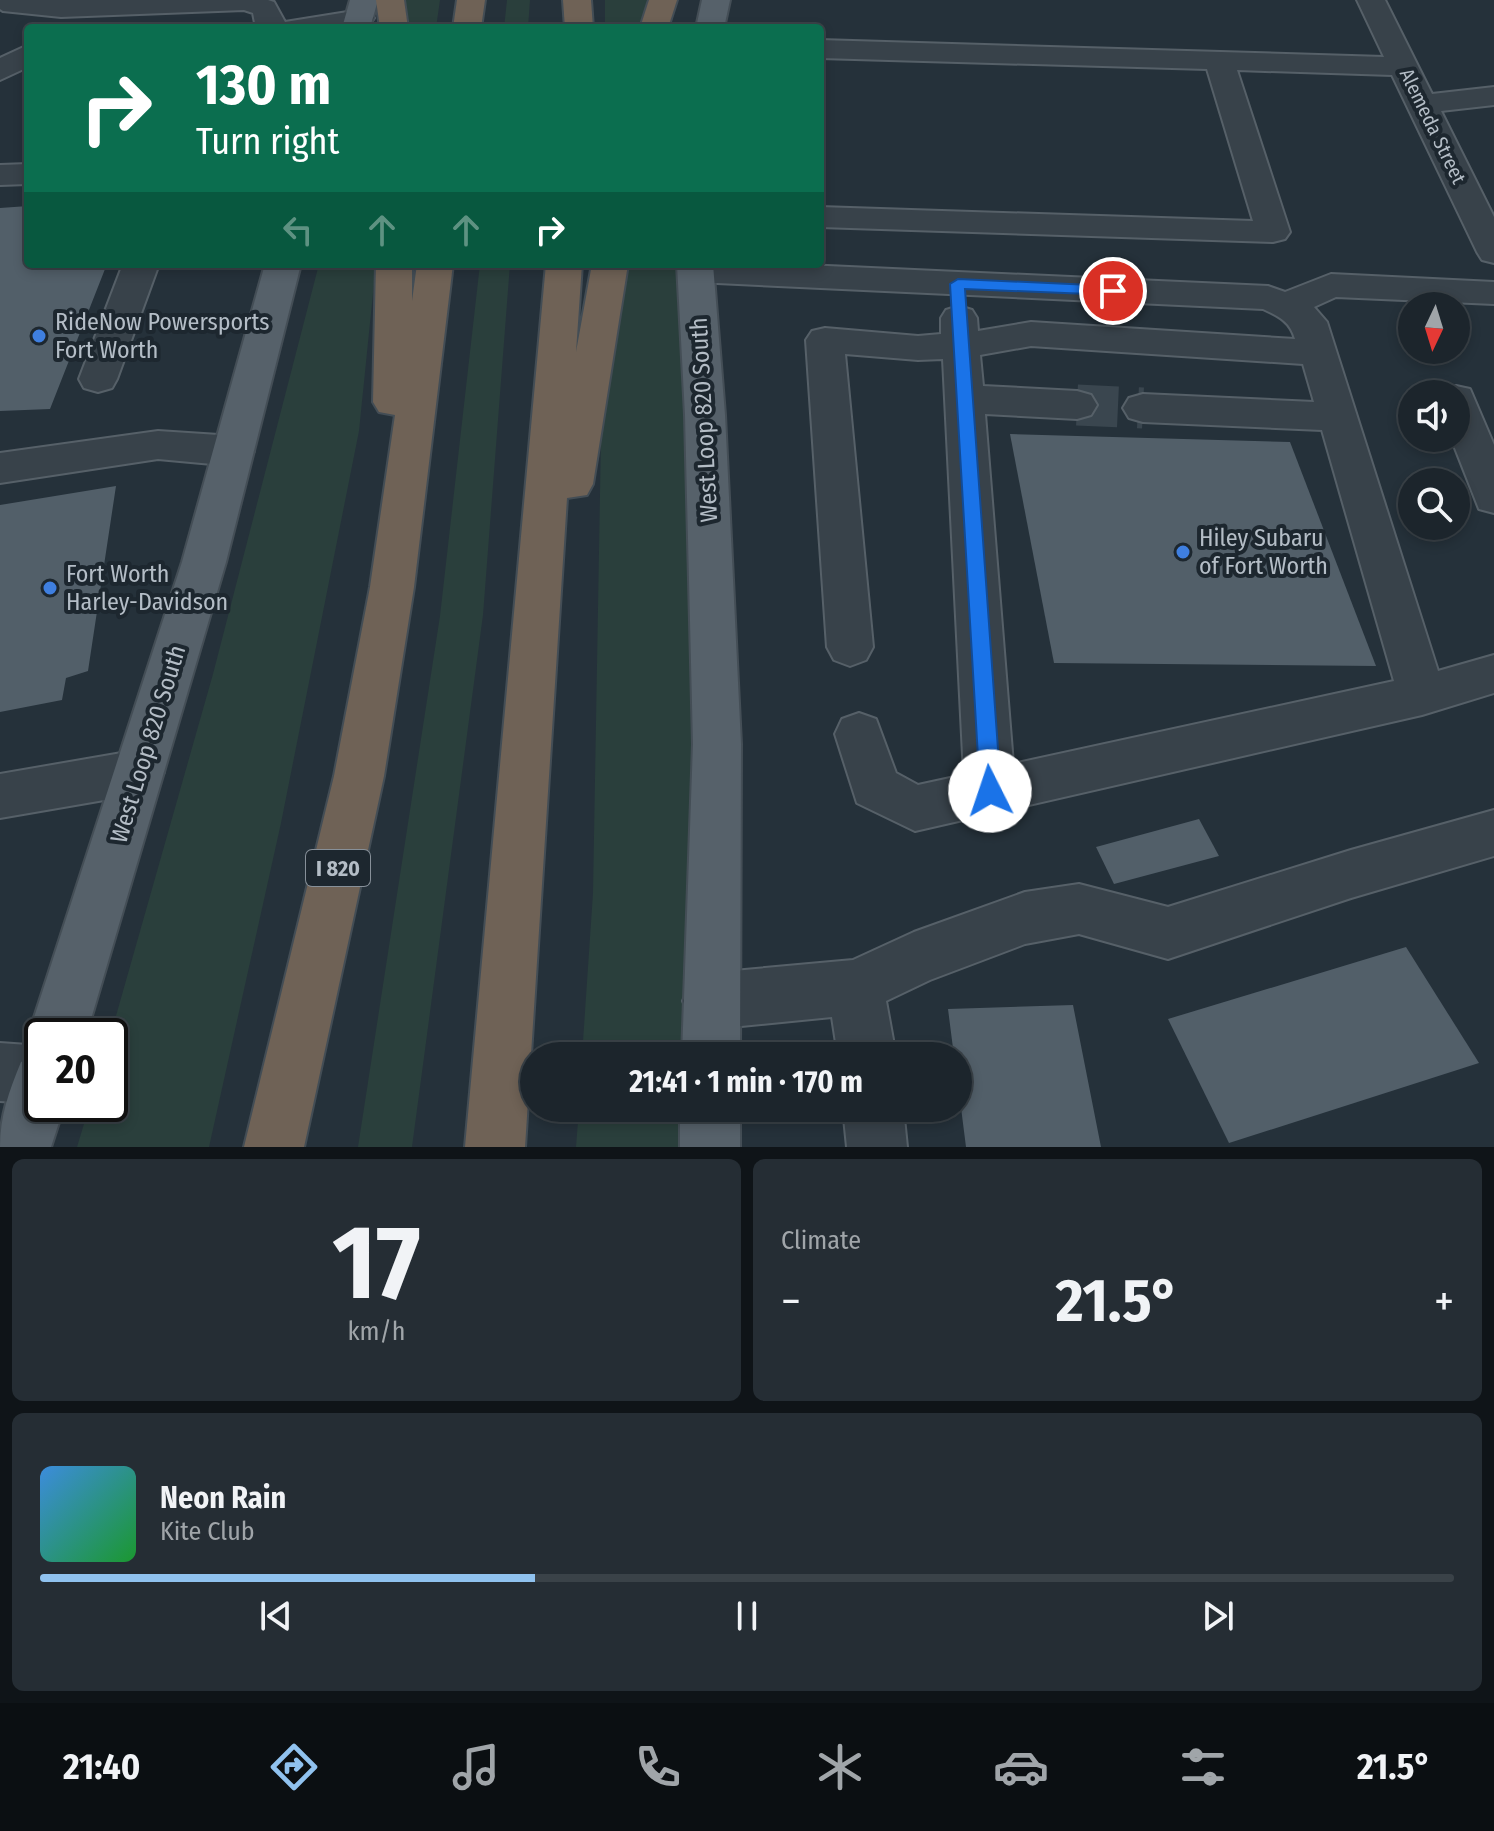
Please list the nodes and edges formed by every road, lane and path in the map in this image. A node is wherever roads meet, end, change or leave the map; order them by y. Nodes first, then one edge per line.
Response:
1 (3, 0) edge
2 (390, 0) edge
3 (471, 0) edge
4 (577, 0) edge
5 (663, 0) edge
6 (716, 0) edge
7 (1371, 0) edge
8 (104, 9) junction
9 (360, 15) edge
10 (77, 24) edge
11 (271, 24) edge
12 (315, 24) edge
13 (393, 24) edge
14 (468, 24) edge
15 (579, 24) edge
16 (655, 24) edge
17 (711, 24) edge
18 (824, 49) edge
19 (24, 56) edge
20 (1219, 60) junction
21 (1404, 66) junction
22 (0, 71) edge
23 (1494, 96) edge
24 (1422, 104) junction
25 (24, 174) edge
26 (0, 175) edge
27 (824, 217) edge
28 (1494, 252) edge
29 (140, 268) edge
30 (282, 268) edge
31 (394, 268) edge
32 (434, 268) edge
33 (564, 268) edge
34 (609, 268) edge
35 (696, 268) edge
36 (958, 284) junction
37 (1494, 293) edge
38 (1285, 306) junction
39 (961, 346) junction
40 (1319, 353) junction
41 (98, 379) dead end
42 (965, 399) junction
43 (1077, 405) tunnel mouth
44 (1143, 408) tunnel mouth
45 (1338, 417) junction
46 (1470, 435) edge
47 (234, 451) junction
48 (0, 468) edge
49 (1494, 498) edge
50 (392, 587) junction
51 (850, 647) dead end
52 (1494, 674) edge
53 (1422, 695) junction
54 (859, 734) dead end
55 (528, 735) junction
56 (139, 772) junction
57 (990, 791) junction
58 (0, 796) edge
59 (1494, 833) edge
60 (856, 987) junction
61 (711, 1001) junction
62 (63, 1018) edge
63 (711, 1042) edge
64 (865, 1042) edge
65 (0, 1072) edge
66 (24, 1074) edge
67 (29, 1122) edge
68 (710, 1122) edge
69 (874, 1122) edge
70 (21, 1147) edge
71 (274, 1147) edge
72 (495, 1147) edge
73 (710, 1147) edge
74 (877, 1147) edge

1 - 8 street
2 - 13 highway
3 - 14 highway
4 - 15 highway
5 - 16 highway
6 - 17 main road
7 - 21 street, Alemeda Street
8 - 10 street
8 - 11 street
9 - 12 street
18 - 20 street
19 - 22 street
20 - 21 street
20 - 27 street
21 - 24 street, Alemeda Street
23 - 24 street
24 - 28 street, Alemeda Street
25 - 26 street
29 - 41 street
30 - 47 main road, West Loop 820 South
31 - 50 highway
32 - 50 highway, I 820
33 - 55 highway
34 - 55 highway
35 - 36 street
35 - 61 main road, West Loop 820 South
36 - 38 street
36 - 39 street
37 - 38 street
38 - 40 street
39 - 40 street
39 - 42 street
39 - 51 street
40 - 45 street
42 - 43 street
42 - 57 street
44 - 45 street
45 - 53 street
46 - 49 street
47 - 48 street
47 - 56 main road, West Loop 820 South
50 - 71 highway, I 820
52 - 53 street
53 - 57 street
54 - 57 street
55 - 72 highway
56 - 58 street
56 - 62 main road, West Loop 820 South
59 - 60 street
60 - 61 street
60 - 64 street
61 - 63 main road, West Loop 820 South
65 - 66 street
67 - 70 main road
68 - 73 main road
69 - 74 street

